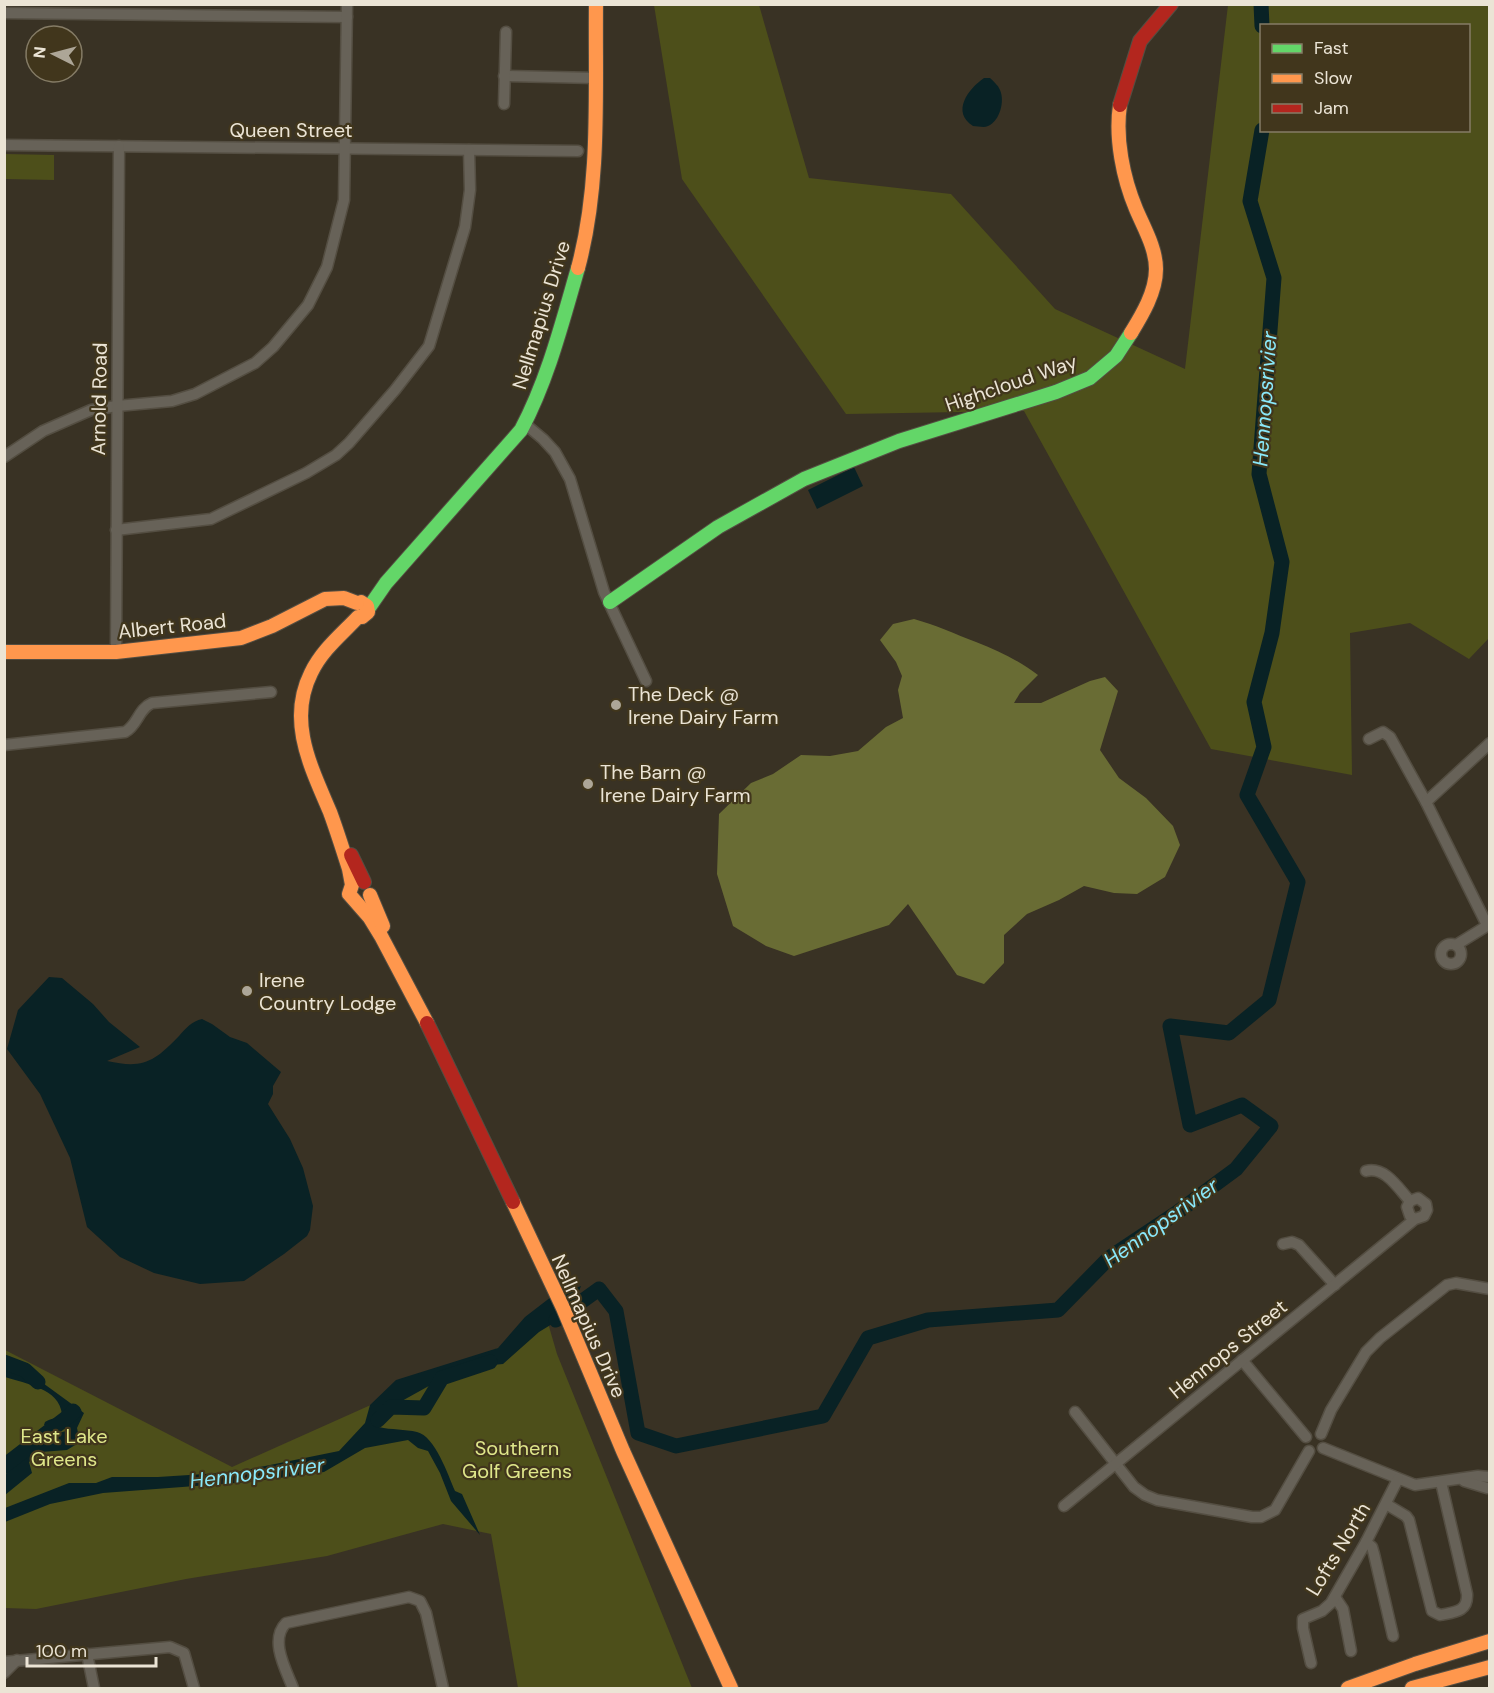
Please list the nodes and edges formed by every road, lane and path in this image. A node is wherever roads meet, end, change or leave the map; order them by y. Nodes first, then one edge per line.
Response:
1 (347, 4) edge
2 (596, 4) edge
3 (1171, 4) edge
4 (4, 13) edge
5 (347, 17) junction
6 (506, 32) dead end
7 (504, 76) junction
8 (595, 78) junction
9 (504, 104) dead end
10 (4, 145) edge
11 (119, 146) junction
12 (345, 148) junction
13 (469, 150) junction
14 (578, 151) dead end
15 (117, 405) junction
16 (525, 424) junction
17 (4, 457) edge
18 (116, 530) junction
19 (610, 602) junction
20 (358, 609) junction
21 (4, 652) edge
22 (116, 652) junction
23 (646, 681) dead end
24 (271, 692) dead end
25 (1368, 739) dead end
26 (1490, 742) edge
27 (4, 745) edge
28 (1426, 802) junction
29 (1488, 924) edge
30 (1456, 945) dead end
31 (1366, 1171) dead end
32 (1410, 1201) junction
33 (1415, 1219) junction
34 (1283, 1244) dead end
35 (1335, 1285) junction
36 (1490, 1289) edge
37 (1242, 1360) junction
38 (1075, 1412) dead end
39 (1321, 1434) junction
40 (1306, 1437) junction
41 (1323, 1448) junction
42 (1309, 1451) junction
43 (1117, 1464) junction
44 (1398, 1479) junction
45 (1441, 1482) junction
46 (1489, 1486) edge
47 (1386, 1504) junction
48 (1064, 1506) dead end
49 (1366, 1542) junction
50 (1335, 1597) junction
51 (1393, 1636) dead end
52 (1490, 1641) edge
53 (1351, 1651) dead end
54 (87, 1654) junction
55 (18, 1660) junction
56 (4, 1662) edge
57 (1311, 1663) dead end
58 (1490, 1667) edge
59 (4, 1673) edge
60 (94, 1689) edge
61 (194, 1689) edge
62 (293, 1689) edge
63 (443, 1689) edge
64 (731, 1689) edge
65 (1348, 1689) edge
66 (1412, 1689) edge

1 - 5 street
2 - 8 main road, Nellmapius Drive
3 - 19 main road, Highcloud Way
4 - 5 street
5 - 12 street
6 - 7 street
7 - 8 street
7 - 9 street
8 - 16 main road, Nellmapius Drive
10 - 11 street, Queen Street
11 - 12 street, Queen Street
11 - 15 street, Arnold Road
12 - 13 street, Queen Street
12 - 15 street
13 - 14 street, Queen Street
13 - 18 street
15 - 17 street
15 - 18 street, Arnold Road
16 - 19 street
16 - 20 main road, Nellmapius Drive
18 - 22 street, Arnold Road
19 - 23 street
20 - 22 main road, Albert Road
20 - 64 main road, Nellmapius Drive
21 - 22 main road, Albert Road
24 - 27 street
25 - 28 street
26 - 28 street
28 - 29 street
29 - 30 street
31 - 32 street
32 - 33 street
32 - 33 street
33 - 35 street, Hennops Street
34 - 35 street
35 - 37 street, Hennops Street
36 - 39 street
37 - 40 street
37 - 43 street, Hennops Street
38 - 43 street
39 - 40 street
39 - 41 street
40 - 42 street
41 - 42 street
41 - 44 street
42 - 43 street
43 - 48 street, Hennops Street
44 - 45 street
44 - 47 street, Lofts North
45 - 46 street
45 - 47 street
47 - 49 street, Lofts North
49 - 50 street, Lofts North
49 - 51 street
50 - 53 street
50 - 57 street, Lofts North
52 - 65 main road
54 - 55 street
54 - 60 street
54 - 61 street
55 - 56 street
55 - 59 street
58 - 66 main road
62 - 63 street

